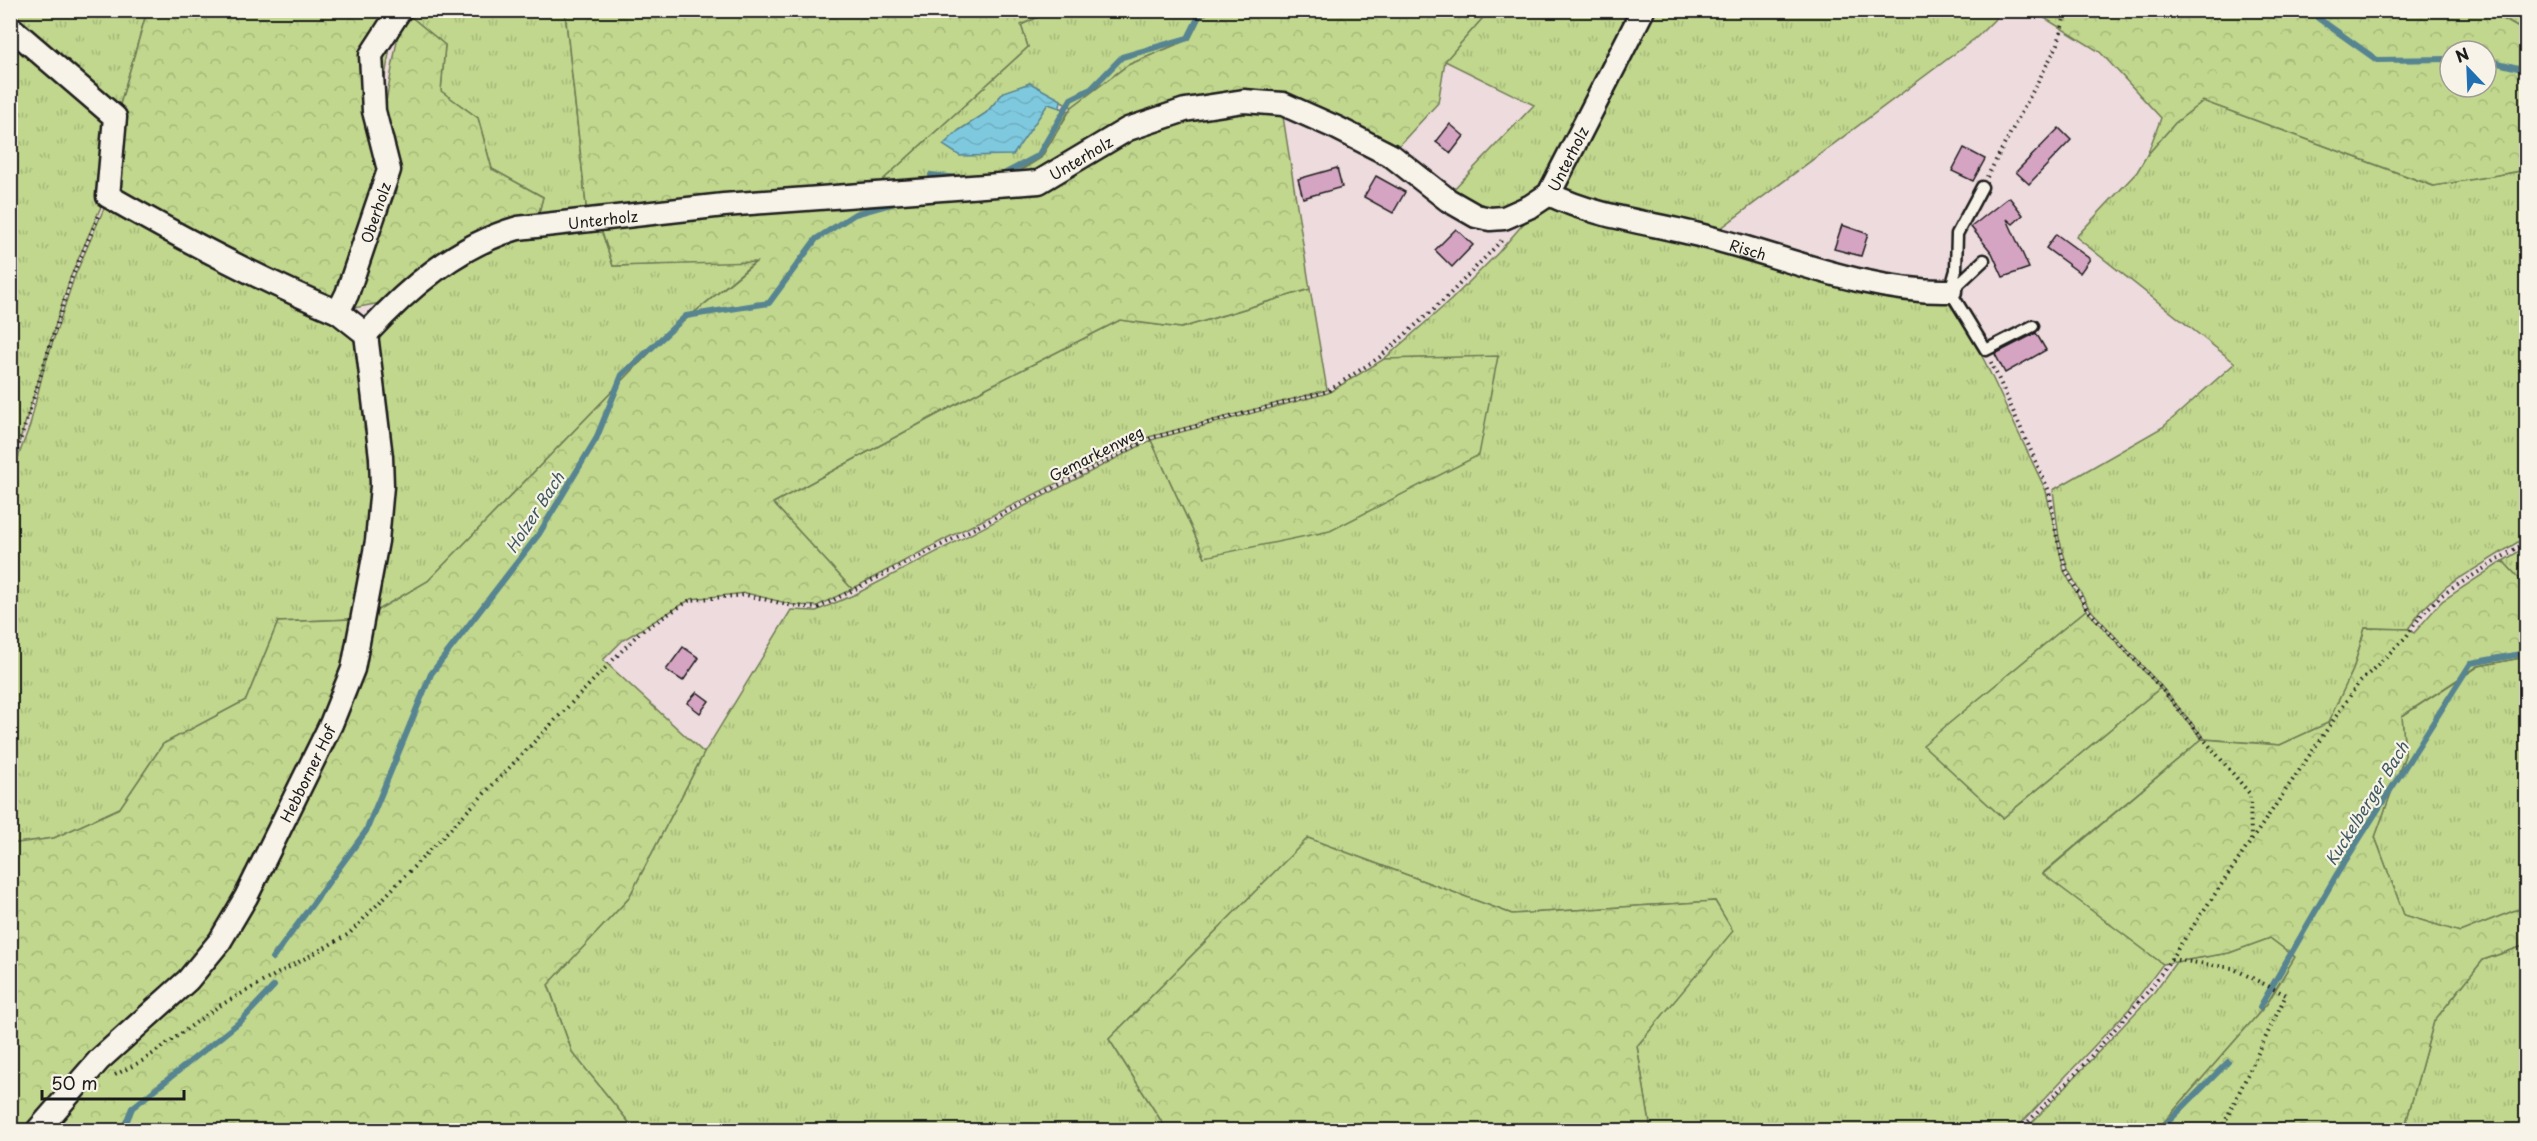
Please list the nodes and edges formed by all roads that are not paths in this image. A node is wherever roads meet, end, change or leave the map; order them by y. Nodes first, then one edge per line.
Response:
1 (400, 10) edge
2 (1643, 10) edge
3 (10, 27) edge
4 (1982, 187) road end
5 (1549, 194) junction
6 (1984, 260) dead end
7 (1950, 291) junction
8 (338, 312) junction
9 (2033, 326) dead end
10 (366, 334) junction
11 (38, 1131) edge

1 - 8 street, Oberholz
2 - 5 street, Unterholz
3 - 8 street
4 - 7 lane
5 - 7 street, Risch
5 - 10 street, Unterholz
6 - 7 lane
7 - 9 lane
8 - 10 street
10 - 11 street, Hebborner Hof

